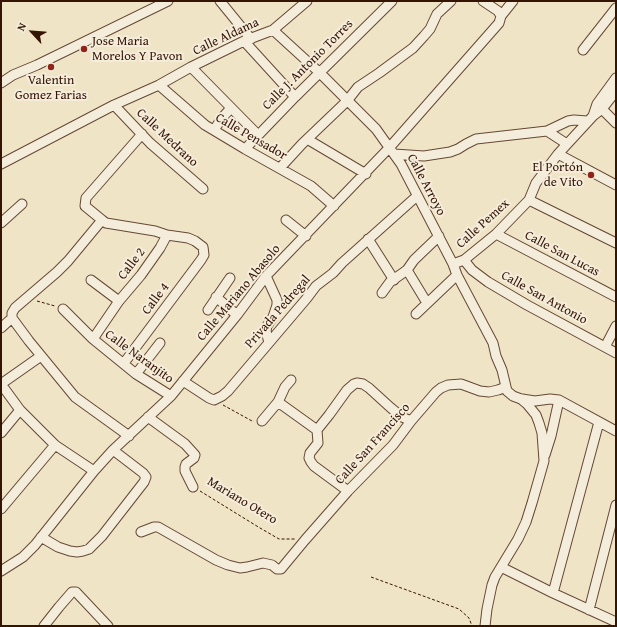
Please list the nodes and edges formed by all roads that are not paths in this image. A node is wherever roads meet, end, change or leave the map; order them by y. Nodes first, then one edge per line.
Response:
1 (168, 1) edge
2 (220, 1) edge
3 (307, 1) edge
4 (392, 1) edge
5 (451, 1) edge
6 (483, 1) edge
7 (513, 1) edge
8 (616, 8) edge
9 (501, 16) junction
10 (273, 30) junction
11 (248, 40) junction
12 (583, 50) dead end
13 (190, 68) junction
14 (320, 73) junction
15 (616, 78) edge
16 (1, 83) edge
17 (158, 85) junction
18 (616, 90) edge
19 (295, 97) junction
20 (347, 101) junction
21 (114, 105) junction
22 (599, 106) junction
23 (231, 108) junction
24 (590, 118) junction
25 (616, 123) edge
26 (214, 130) junction
27 (547, 131) junction
28 (142, 134) junction
29 (258, 135) junction
30 (307, 139) junction
31 (567, 144) junction
32 (245, 149) junction
33 (392, 151) junction
34 (558, 154) junction
35 (1, 164) edge
36 (280, 168) junction
37 (366, 174) junction
38 (616, 185) edge
39 (203, 189) dead end
40 (417, 196) junction
41 (529, 200) junction
42 (22, 204) dead end
43 (334, 206) junction
44 (102, 220) junction
45 (286, 220) dead end
46 (1, 223) edge
47 (496, 234) junction
48 (166, 235) junction
49 (306, 236) junction
50 (439, 236) junction
51 (368, 239) junction
52 (616, 243) edge
53 (464, 260) junction
54 (453, 264) junction
55 (407, 270) junction
56 (457, 275) junction
57 (266, 276) junction
58 (230, 278) dead end
59 (91, 280) dead end
60 (394, 280) junction
61 (382, 293) dead end
62 (216, 297) junction
63 (616, 297) edge
64 (119, 301) junction
65 (428, 303) junction
66 (63, 309) road end
67 (208, 310) dead end
68 (416, 314) dead end
69 (237, 315) junction
70 (12, 318) junction
71 (616, 326) edge
72 (1, 328) edge
73 (93, 339) junction
74 (160, 343) dead end
75 (269, 343) junction
76 (605, 347) junction
77 (616, 353) edge
78 (41, 356) junction
79 (124, 363) junction
80 (136, 374) junction
81 (291, 380) dead end
82 (183, 381) junction
83 (1, 384) edge
84 (506, 387) junction
85 (171, 396) junction
86 (520, 399) junction
87 (559, 400) junction
88 (278, 402) junction
89 (20, 410) junction
90 (148, 417) junction
91 (262, 421) road end
92 (411, 421) junction
93 (599, 422) junction
94 (317, 430) junction
95 (616, 431) edge
96 (1, 433) edge
97 (129, 436) junction
98 (55, 445) junction
99 (113, 450) junction
100 (544, 461) junction
101 (94, 471) junction
102 (192, 487) road end
103 (348, 491) junction
104 (616, 505) edge
105 (1, 509) edge
106 (141, 532) dead end
107 (41, 537) junction
108 (501, 567) junction
109 (1, 571) edge
110 (553, 593) junction
111 (589, 610) junction
112 (616, 622) edge
113 (44, 626) edge
114 (108, 626) edge
115 (485, 626) edge

1 - 16 street
2 - 11 street
3 - 10 street, Calle Aldama
4 - 14 street, Calle J. Antonio Torres
5 - 20 street
6 - 9 street
7 - 9 street, Calle Mariano Abasolo
8 - 12 street
9 - 33 street, Calle Mariano Abasolo
10 - 11 street, Calle Aldama
10 - 14 street, Calle Arroyo
11 - 13 street, Calle Aldama
11 - 19 street
13 - 17 street, Calle Aldama
13 - 23 street
14 - 19 street, Calle J. Antonio Torres
14 - 20 street, Calle Arroyo
15 - 22 street
17 - 21 street, Calle Aldama
17 - 26 street, Calle Pensador
18 - 22 street
19 - 29 street, Calle J. Antonio Torres
20 - 30 street
20 - 33 street, Calle Arroyo
21 - 28 street, Calle Medrano
21 - 35 street, Calle Aldama
22 - 24 street
22 - 25 street
23 - 26 street
23 - 29 street
24 - 27 street
24 - 31 street
26 - 32 street, Calle Pensador
27 - 31 street
27 - 33 street
28 - 39 street, Calle Medrano
28 - 44 street
29 - 32 street, Calle J. Antonio Torres
30 - 36 street
30 - 37 street
31 - 34 street
32 - 36 street, Calle Pensador
33 - 37 street, Calle Mariano Abasolo
33 - 40 street, Calle Arroyo
34 - 38 street
34 - 41 street
36 - 43 street, Calle Pensador
37 - 43 street, Calle Mariano Abasolo
40 - 50 street, Calle Arroyo
40 - 51 street, Privada Pedregal
41 - 47 street, Calle Pemex
41 - 52 street
42 - 46 street
43 - 49 street, Calle Mariano Abasolo
44 - 48 street
44 - 70 street
45 - 49 street
47 - 53 street, Calle Pemex
47 - 63 street, Calle San Lucas
48 - 64 street, Calle 2
48 - 79 street, Calle 4
49 - 57 street, Calle Mariano Abasolo
50 - 54 street, Calle Arroyo
50 - 55 street
51 - 60 street
51 - 75 street, Privada Pedregal
53 - 54 street, Calle Pemex
53 - 76 street, Calle San Antonio
54 - 56 street, Calle Arroyo
55 - 60 street
55 - 65 street
56 - 65 street
56 - 84 street, Calle Arroyo
57 - 69 street, Calle Mariano Abasolo
57 - 75 street
58 - 62 street
59 - 64 street
60 - 61 street
62 - 67 street
62 - 69 street
64 - 73 street, Calle 2
65 - 68 street
66 - 73 street, Calle Naranjito
69 - 82 street, Calle Mariano Abasolo
70 - 72 street
70 - 78 street
71 - 76 street
73 - 79 street, Calle Naranjito
74 - 80 street
75 - 82 street, Privada Pedregal
76 - 77 street, Calle San Antonio
78 - 83 street
78 - 97 street
79 - 80 street, Calle Naranjito
80 - 85 street, Calle Naranjito
81 - 88 street
82 - 85 street, Calle Mariano Abasolo
83 - 89 street
84 - 86 street
84 - 92 street, Calle San Francisco
85 - 90 street, Calle Mariano Abasolo
86 - 87 street
86 - 100 street
87 - 93 street
87 - 100 street
88 - 91 street
88 - 94 street
89 - 96 street
89 - 98 street
90 - 97 street, Calle Mariano Abasolo
90 - 102 street, Mariano Otero
92 - 94 street
92 - 103 street, Calle San Francisco
93 - 95 street
93 - 110 street
94 - 103 street
97 - 99 street, Calle Mariano Abasolo
98 - 101 street
98 - 105 street
99 - 101 street, Calle Mariano Abasolo
99 - 107 street
100 - 108 street
101 - 107 street, Calle Mariano Abasolo
103 - 106 street, Calle San Francisco
104 - 111 street
107 - 109 street, Calle Mariano Abasolo
108 - 110 street
108 - 115 street
110 - 111 street
111 - 112 street
113 - 114 street

